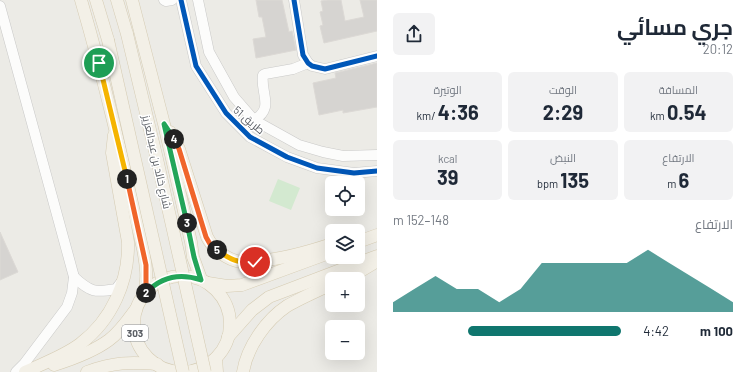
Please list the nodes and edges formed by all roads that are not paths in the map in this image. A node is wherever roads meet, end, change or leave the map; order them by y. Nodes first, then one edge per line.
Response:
1 (81, 0) edge
2 (96, 0) edge
3 (117, 0) edge
4 (132, 0) edge
5 (164, 0) edge
6 (172, 0) edge
7 (294, 0) edge
8 (198, 2) edge
9 (182, 4) edge
10 (0, 6) edge
11 (377, 56) edge
12 (308, 63) junction
13 (254, 120) junction
14 (164, 124) junction
15 (115, 128) junction
16 (377, 155) edge
17 (377, 171) edge
18 (377, 234) edge
19 (365, 236) edge
20 (365, 239) edge
21 (325, 246) edge
22 (325, 254) edge
23 (377, 256) edge
24 (377, 261) edge
25 (359, 272) edge
26 (74, 277) junction
27 (126, 277) junction
28 (205, 281) junction
29 (325, 288) edge
30 (144, 294) junction
31 (137, 308) junction
32 (228, 338) junction
33 (216, 358) junction
34 (136, 362) junction
35 (163, 368) edge
36 (16, 372) edge
37 (25, 372) edge
38 (36, 372) edge
39 (87, 372) edge
40 (110, 372) edge
41 (183, 372) edge
42 (205, 372) edge
43 (217, 372) edge
44 (243, 372) edge

1 - 15 main road
2 - 41 main road, شارع خالد بن عبدالعزيز, bridge
3 - 42 main road, شارع خالد بن عبدالعزيز, bridge
4 - 14 main road
5 - 6 street
7 - 12 street
8 - 9 street
8 - 13 street, طريق 51
9 - 17 street, طريق 51
10 - 26 street
11 - 12 street
12 - 13 street
13 - 16 street, طريق 51
14 - 21 main road
14 - 28 main road
15 - 27 main road
15 - 30 main road
18 - 19 main road
18 - 20 main road
22 - 28 main road, 303
23 - 32 main road
24 - 25 main road
26 - 27 street
26 - 36 street
27 - 37 main road
28 - 30 main road, 303
28 - 32 main road
29 - 44 main road
30 - 31 main road, 303
31 - 35 main road, 303
31 - 38 main road
32 - 33 main road
33 - 35 main road
33 - 43 main road
34 - 35 main road
34 - 39 main road
34 - 40 street

